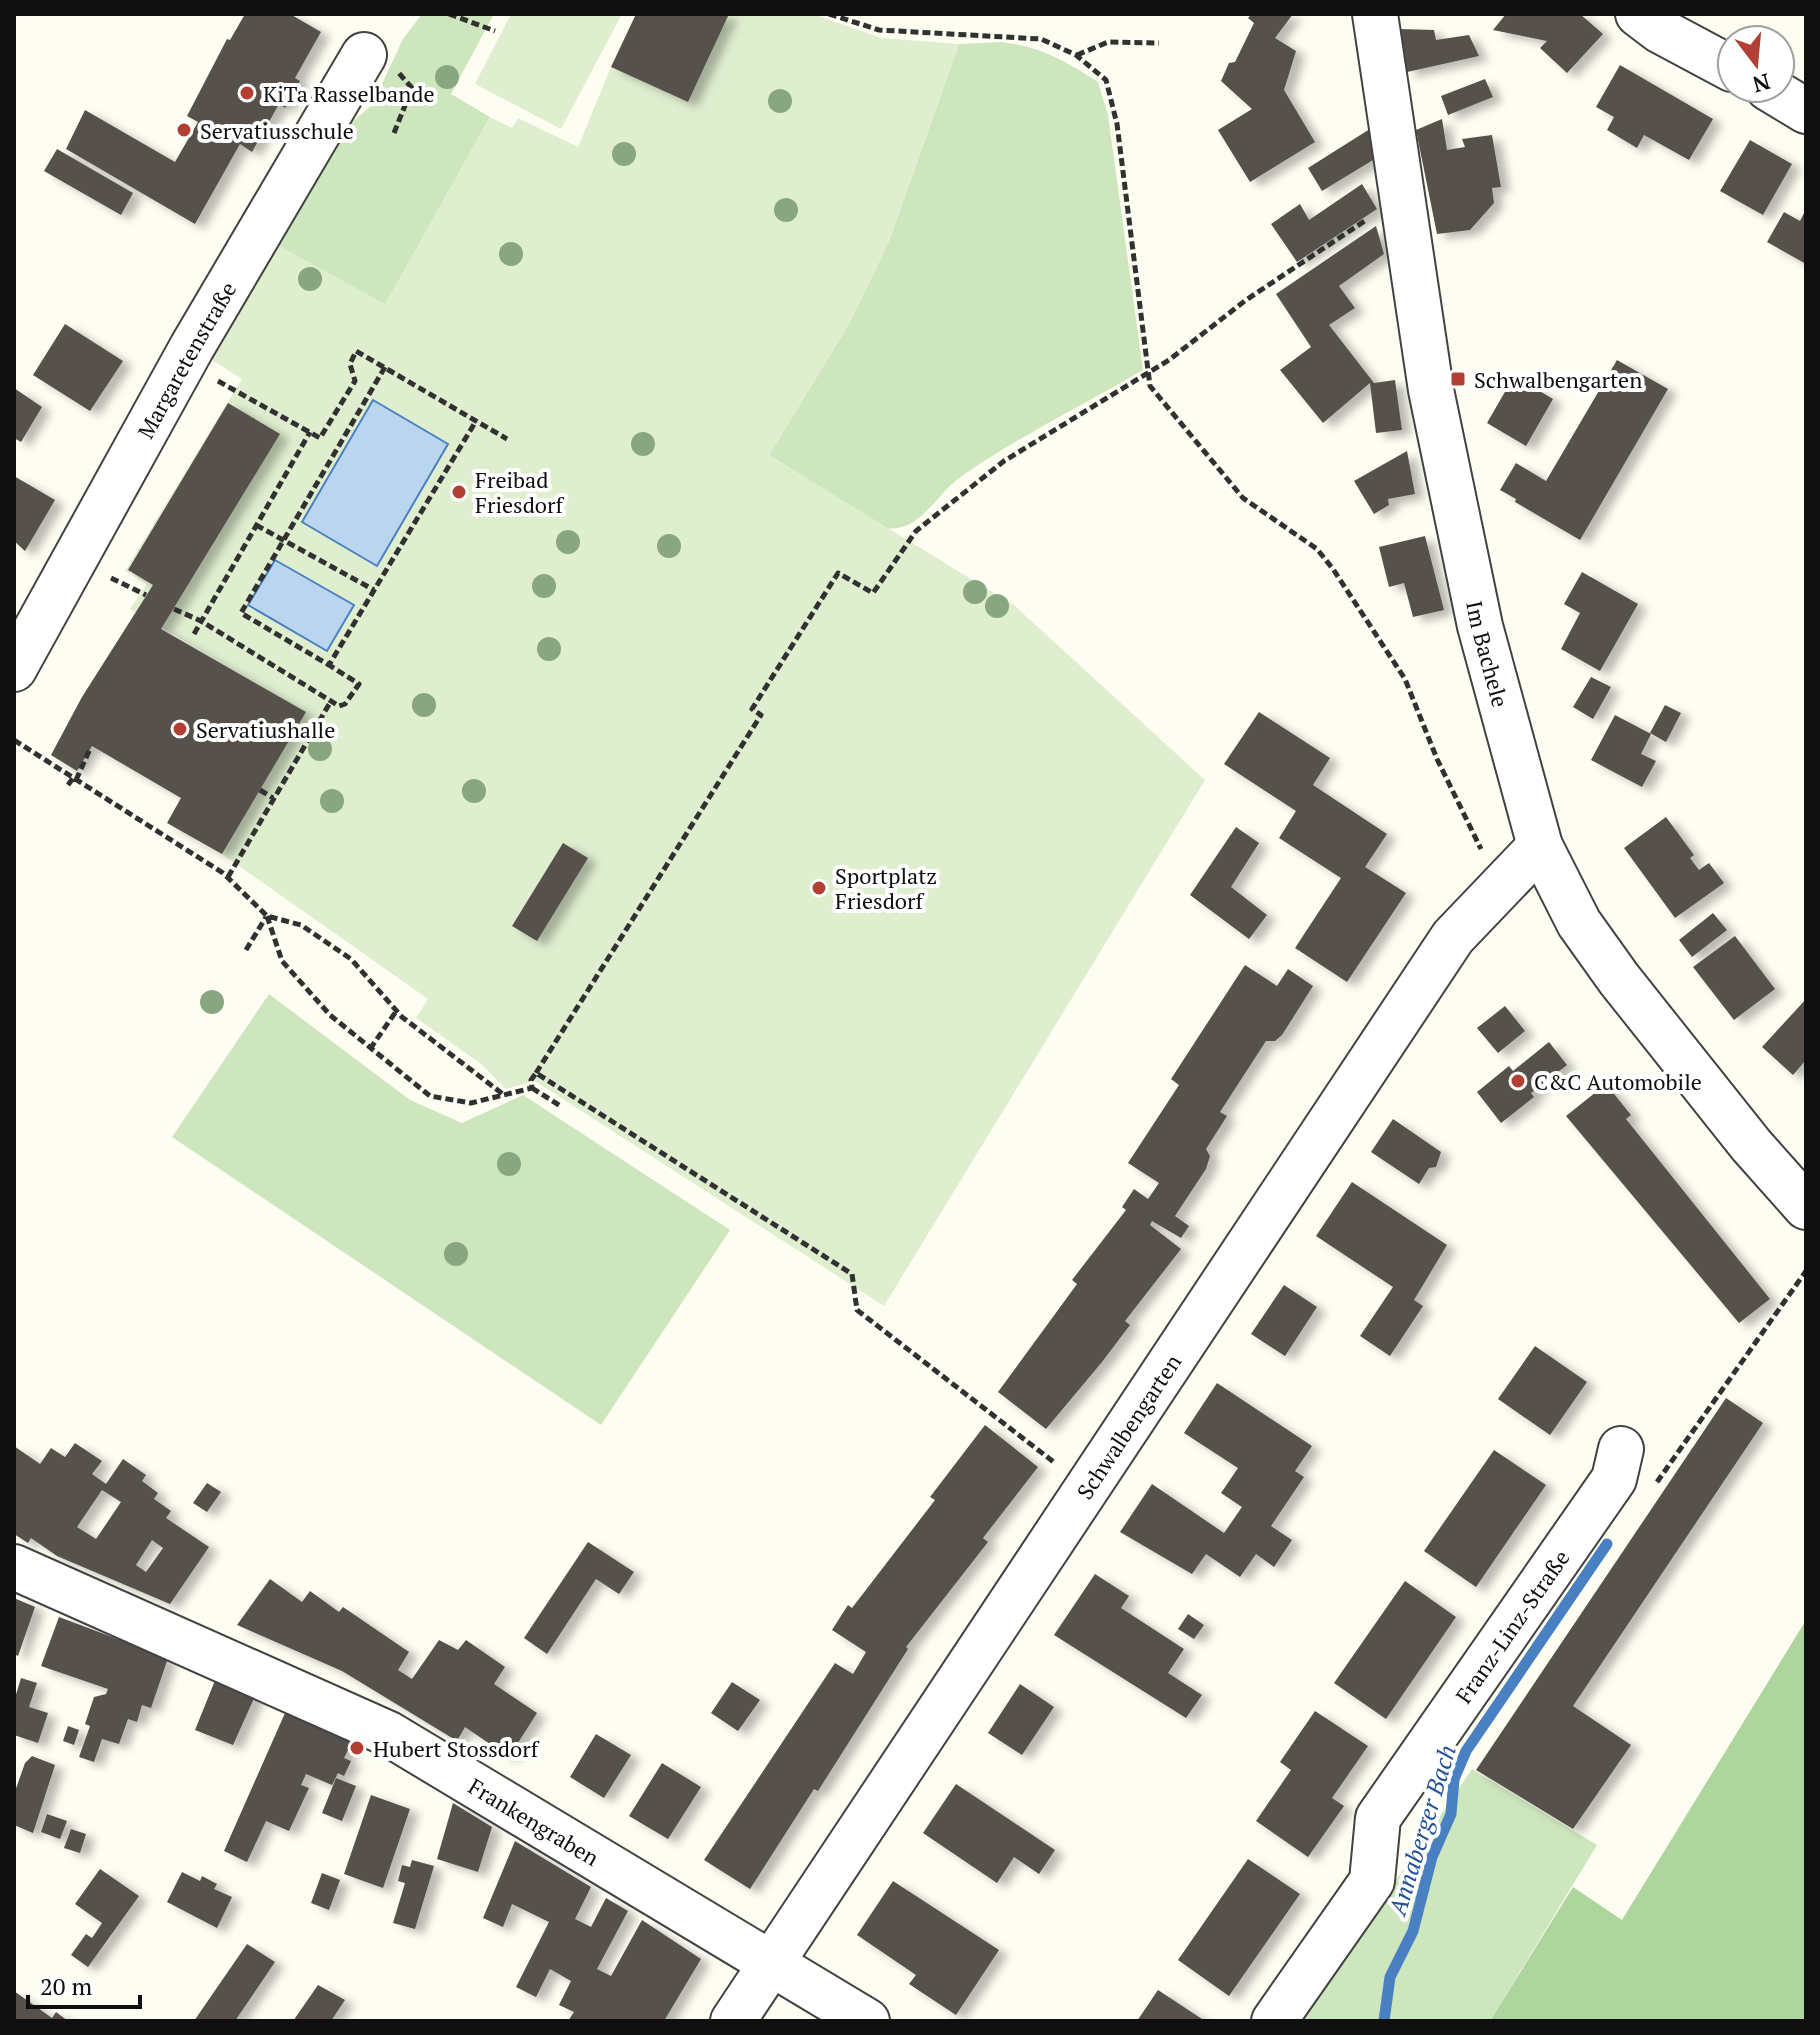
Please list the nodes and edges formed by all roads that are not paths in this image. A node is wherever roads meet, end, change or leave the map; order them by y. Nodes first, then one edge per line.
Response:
1 (1375, 14) edge
2 (1638, 14) edge
3 (364, 55) road end
4 (1716, 60) edge
5 (14, 669) edge
6 (1540, 846) junction
7 (1806, 1207) edge
8 (1617, 1464) road end
9 (14, 1567) edge
10 (773, 1967) junction
11 (733, 2021) edge
12 (867, 2021) edge
13 (1274, 2021) edge

1 - 6 street, Im Bachele
2 - 4 street
3 - 5 street, Margaretenstraße
6 - 7 street, Im Bachele
6 - 10 street, Schwalbengarten
8 - 13 street, Franz-Linz-Straße
9 - 10 street, Frankengraben
10 - 11 street, Schwalbengarten
10 - 12 street, Frankengraben

